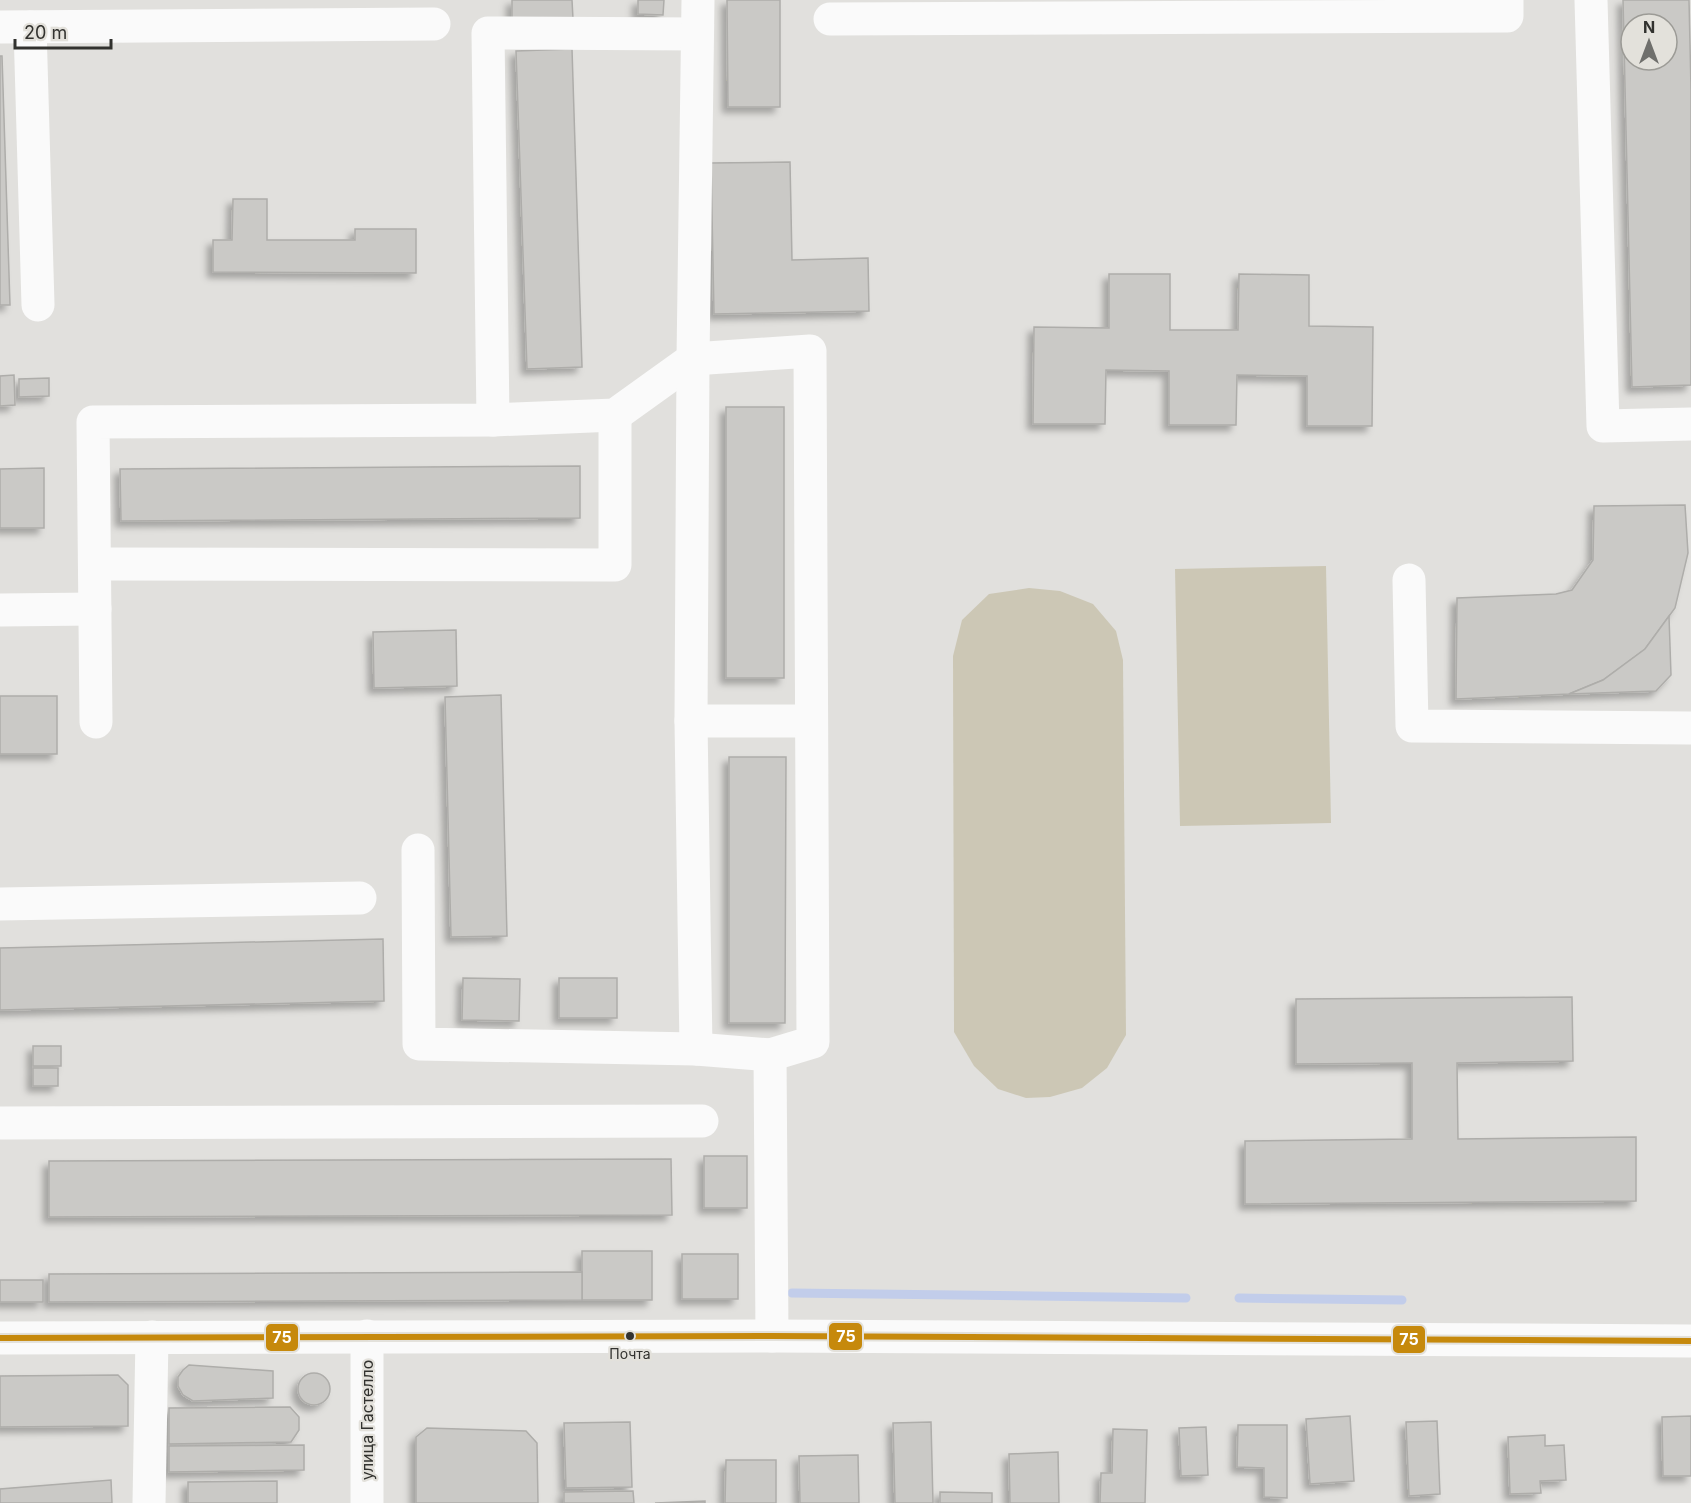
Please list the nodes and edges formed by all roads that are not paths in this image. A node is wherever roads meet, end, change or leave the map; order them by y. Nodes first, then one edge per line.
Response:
1 (698, 0) edge
2 (1507, 0) edge
3 (1591, 0) edge
4 (830, 19) dead end
5 (434, 24) dead end
6 (15, 27) edge
7 (697, 34) junction
8 (38, 305) dead end
9 (693, 359) junction
10 (615, 415) junction
11 (493, 420) junction
12 (1691, 424) edge
13 (95, 564) junction
14 (1409, 580) dead end
15 (95, 609) junction
16 (0, 610) edge
17 (692, 721) junction
18 (811, 721) junction
19 (96, 722) dead end
20 (1691, 728) edge
21 (418, 850) dead end
22 (360, 898) dead end
23 (0, 904) edge
24 (696, 1049) junction
25 (770, 1054) junction
26 (702, 1121) dead end
27 (0, 1124) edge
28 (367, 1336) junction
29 (772, 1336) junction
30 (152, 1337) junction
31 (0, 1338) edge
32 (1691, 1341) edge
33 (149, 1503) edge
34 (367, 1503) edge

1 - 7 street
2 - 4 street
3 - 12 street
5 - 6 street
6 - 8 street
7 - 9 street
7 - 11 street
9 - 10 street
9 - 17 street
9 - 18 street
10 - 11 street
10 - 13 street
11 - 13 street
13 - 15 street
14 - 20 street
15 - 16 street
15 - 19 street
17 - 18 street
17 - 24 street
18 - 25 street
21 - 24 street
22 - 23 street
24 - 25 street
25 - 29 street
26 - 27 street
28 - 29 street
28 - 30 street
28 - 34 street, улица Гастелло
29 - 32 street
30 - 31 street
30 - 33 street

